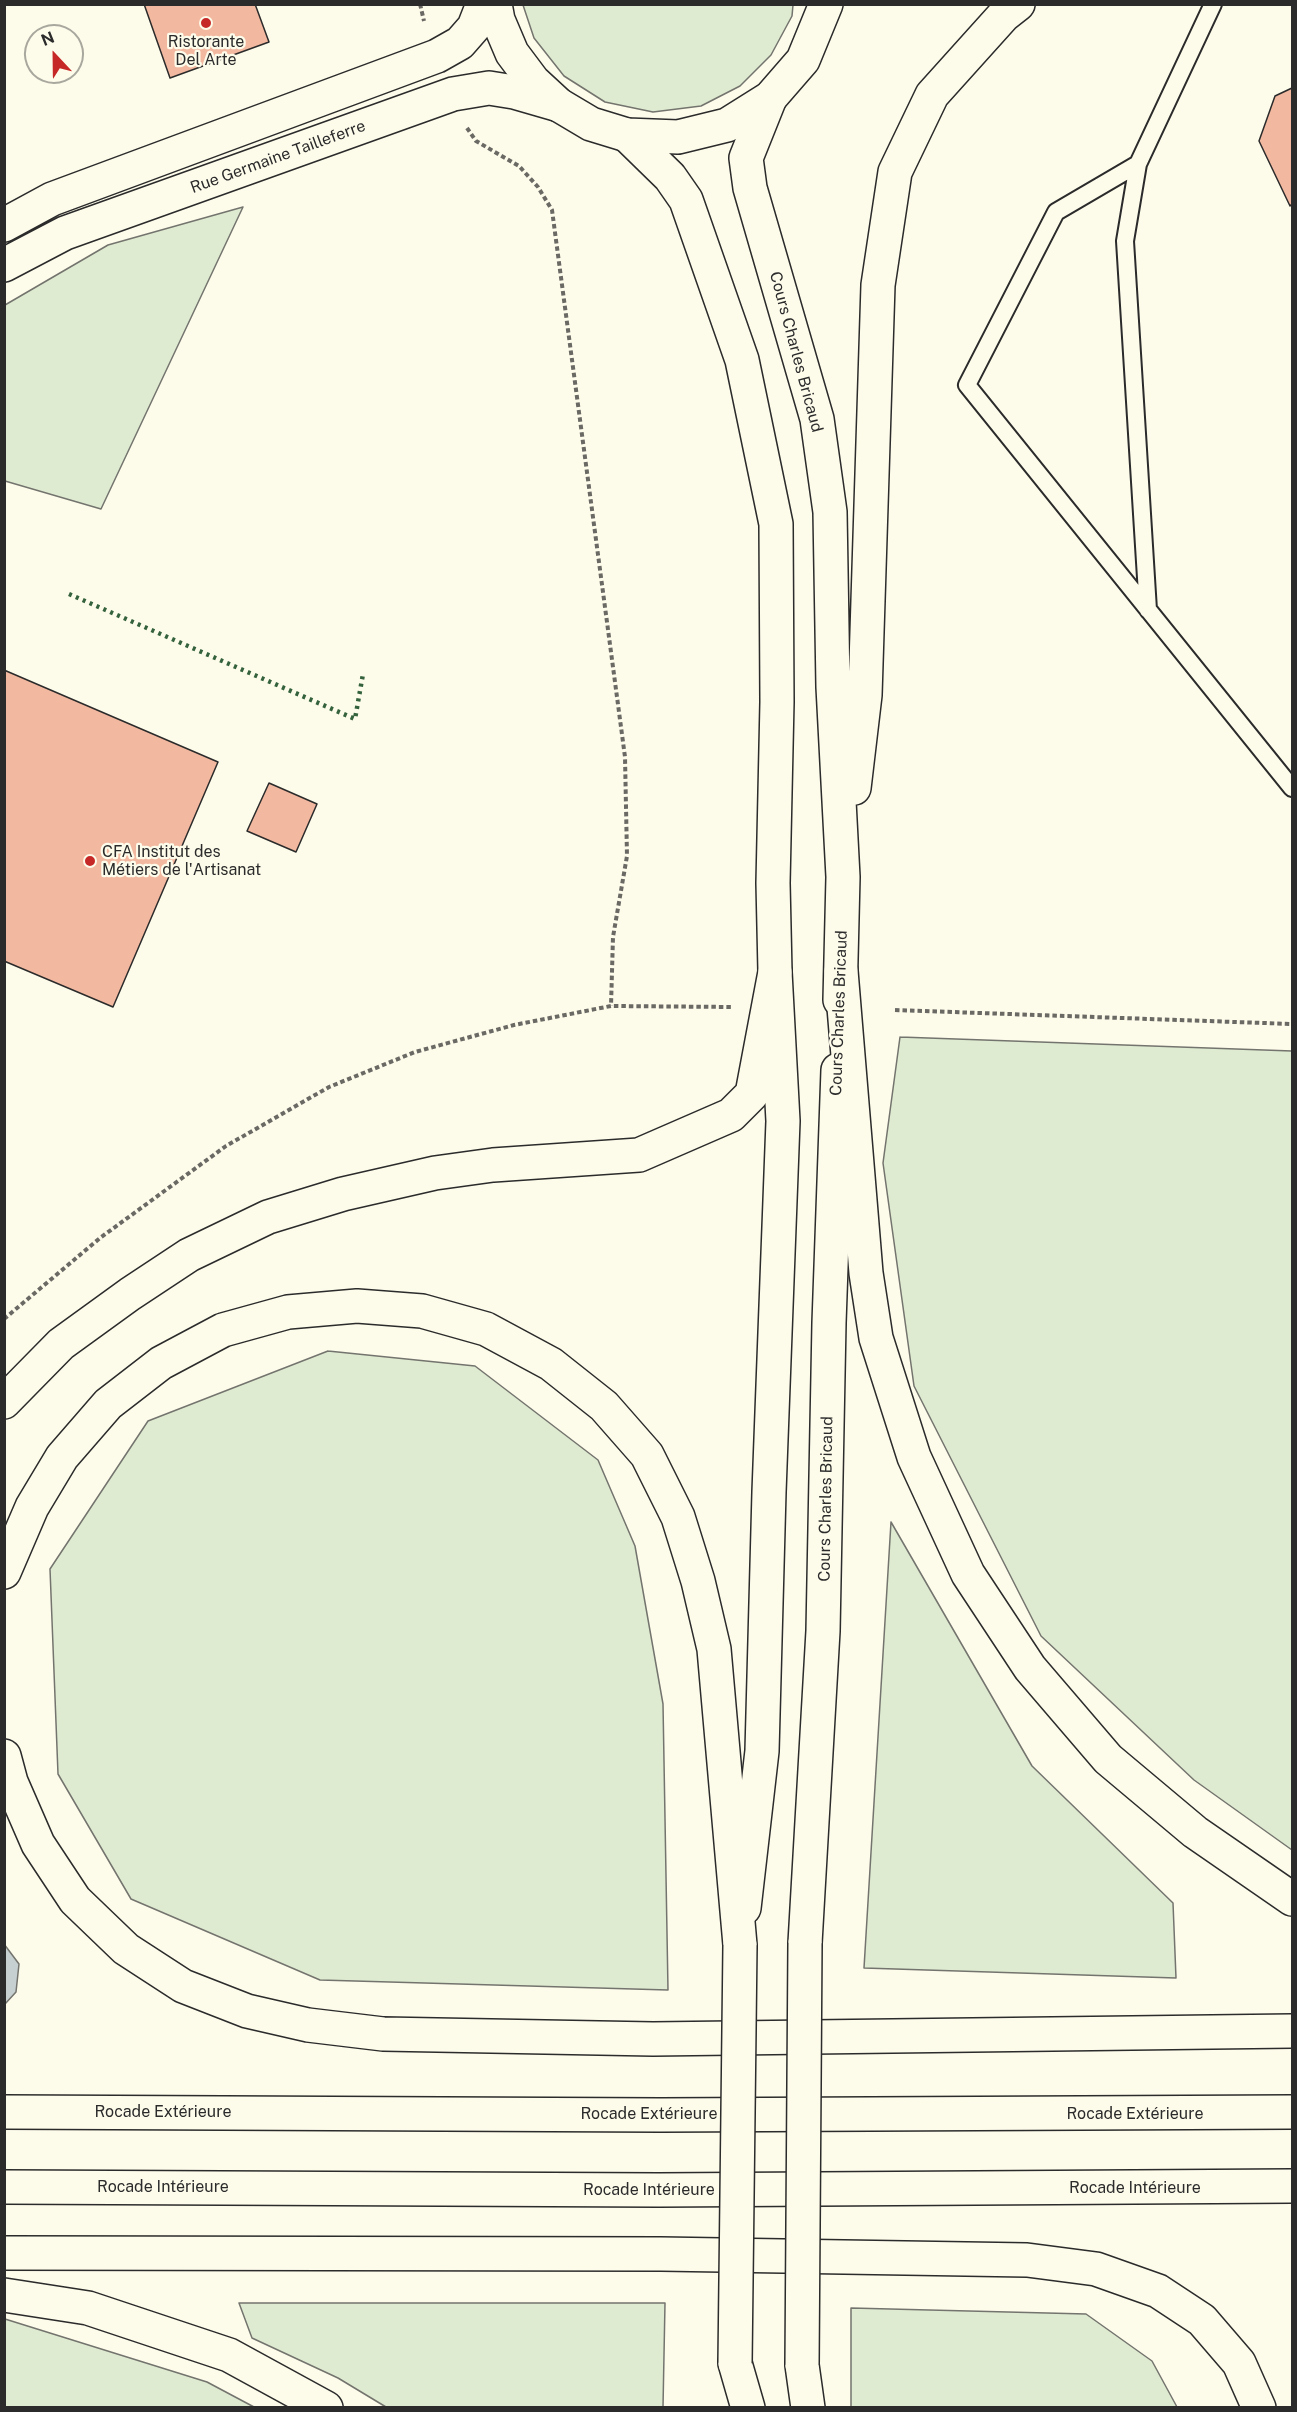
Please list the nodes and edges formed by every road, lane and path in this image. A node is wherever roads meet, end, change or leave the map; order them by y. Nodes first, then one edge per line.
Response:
1 (420, 4) edge
2 (483, 4) edge
3 (495, 4) edge
4 (1018, 4) edge
5 (1213, 4) edge
6 (828, 7) edge
7 (437, 56) junction
8 (453, 94) junction
9 (770, 98) junction
10 (559, 105) junction
11 (627, 135) junction
12 (1138, 164) junction
13 (4, 225) edge
14 (4, 265) edge
15 (1148, 610) junction
16 (1293, 788) edge
17 (843, 877) junction
18 (841, 970) junction
19 (775, 972) junction
20 (611, 1006) junction
21 (732, 1007) dead end
22 (895, 1010) dead end
23 (1293, 1024) edge
24 (4, 1319) edge
25 (4, 1402) edge
26 (4, 1572) edge
27 (4, 1756) edge
28 (1293, 1899) edge
29 (740, 1945) junction
30 (1293, 2031) edge
31 (4, 2112) edge
32 (1293, 2112) edge
33 (1293, 2186) edge
34 (4, 2187) edge
35 (4, 2253) edge
36 (4, 2295) edge
37 (735, 2363) junction
38 (802, 2365) junction
39 (326, 2408) edge
40 (730, 2408) edge
41 (748, 2408) edge
42 (799, 2408) edge
43 (808, 2408) edge
44 (1259, 2408) edge

1 - 7 path
2 - 7 main road
3 - 10 main road
4 - 17 main road
5 - 12 lane
6 - 9 main road
7 - 13 main road
8 - 10 main road, Rue Germaine Tailleferre
8 - 14 main road, Rue Germaine Tailleferre
8 - 20 path
9 - 11 main road
9 - 17 main road, Cours Charles Bricaud
10 - 11 main road
11 - 19 main road
12 - 15 lane
12 - 15 lane
15 - 16 lane
17 - 18 main road, Cours Charles Bricaud
18 - 28 main road
18 - 38 main road, Cours Charles Bricaud, bridge
19 - 25 main road
19 - 29 main road
20 - 21 path
20 - 24 path
22 - 23 path
26 - 29 main road
27 - 30 main road
29 - 37 main road, bridge
31 - 32 main road, Rocade Extérieure
33 - 34 main road, Rocade Intérieure
35 - 44 main road
36 - 39 main road
37 - 40 main road
37 - 41 main road
38 - 42 main road
38 - 43 main road

